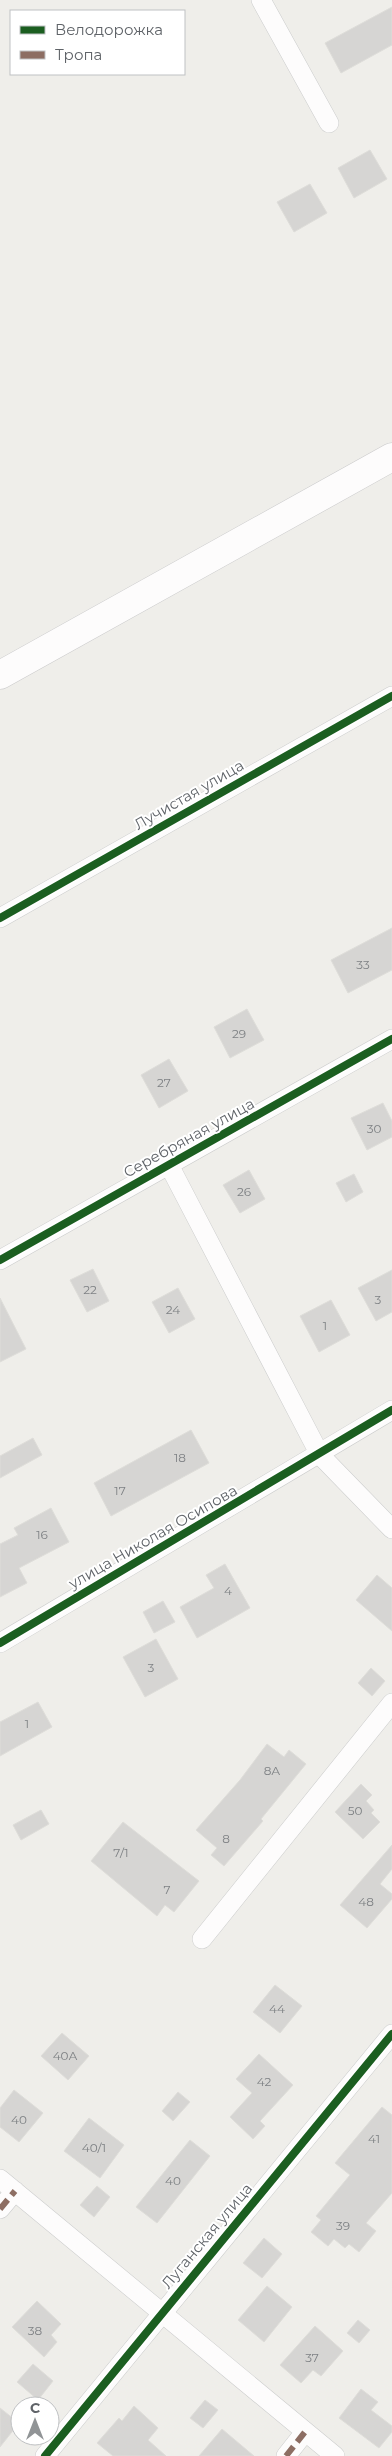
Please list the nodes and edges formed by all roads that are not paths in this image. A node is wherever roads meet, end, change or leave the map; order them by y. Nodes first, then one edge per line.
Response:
1 (261, 0) edge
2 (329, 122) dead end
3 (392, 457) edge
4 (0, 675) edge
5 (392, 696) edge
6 (0, 918) edge
7 (392, 1039) edge
8 (169, 1165) junction
9 (0, 1260) edge
10 (392, 1410) edge
11 (320, 1455) junction
12 (392, 1529) edge
13 (0, 1643) edge
14 (392, 1703) edge
15 (202, 1939) dead end
16 (392, 2034) edge
17 (0, 2179) edge
18 (15, 2191) junction
19 (0, 2209) edge
20 (162, 2313) junction
21 (306, 2432) junction
22 (45, 2456) edge
23 (286, 2456) edge
24 (335, 2456) edge

1 - 2 street
3 - 4 main road
5 - 6 street, Лучистая улица
7 - 8 street, Серебряная улица
8 - 9 street, Серебряная улица
8 - 11 street
10 - 11 street, улица Николая Осипова
11 - 12 street
11 - 13 street, улица Николая Осипова
14 - 15 street
16 - 20 street, Луганская улица
17 - 18 street
18 - 19 street
18 - 20 street
20 - 21 street
20 - 22 street, Луганская улица
21 - 23 street
21 - 24 street

